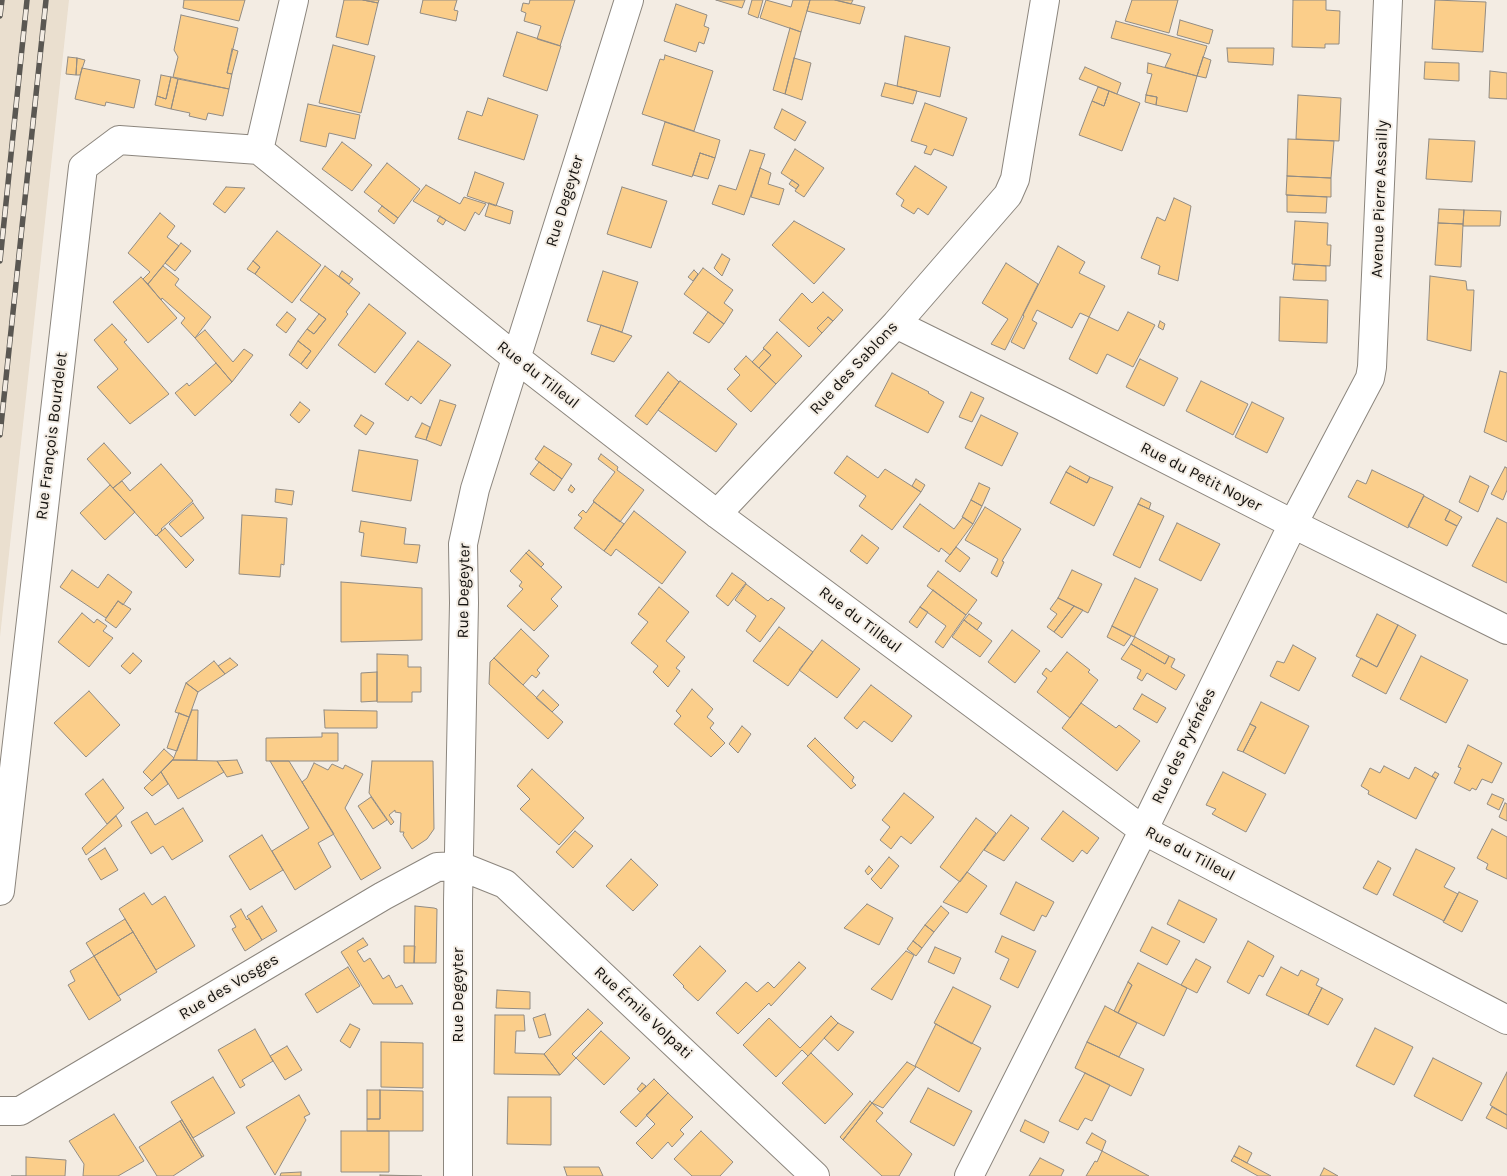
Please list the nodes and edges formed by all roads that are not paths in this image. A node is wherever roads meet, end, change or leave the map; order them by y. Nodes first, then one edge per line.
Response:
1 (294, 0) edge
2 (629, 0) edge
3 (1045, 0) edge
4 (1388, 0) edge
5 (259, 150) junction
6 (896, 324) junction
7 (516, 358) junction
8 (1360, 396) joint
9 (717, 514) junction
10 (1293, 524) junction
11 (1507, 630) edge
12 (1143, 830) junction
13 (460, 866) junction
14 (0, 891) edge
15 (1507, 1020) edge
16 (0, 1111) edge
17 (458, 1176) edge
18 (815, 1176) edge
19 (968, 1176) edge

1 - 5 street
2 - 7 street, Rue Degeyter
3 - 6 street, Rue des Sablons
4 - 8 street, Avenue Pierre Assailly
5 - 7 street, Rue du Tilleul
5 - 14 street, Rue François Bourdelet
6 - 9 street, Rue des Sablons
6 - 10 street, Rue du Petit Noyer
7 - 9 street, Rue du Tilleul
7 - 13 street, Rue Degeyter
8 - 10 street, Rue des Pyrénées
9 - 12 street, Rue du Tilleul
10 - 11 street, Rue du Petit Noyer
10 - 12 street, Rue des Pyrénées
12 - 15 street, Rue du Tilleul
12 - 19 street, Rue des Pyrénées
13 - 16 street, Rue des Vosges
13 - 17 street, Rue Degeyter
13 - 18 street, Rue Émile Volpati

